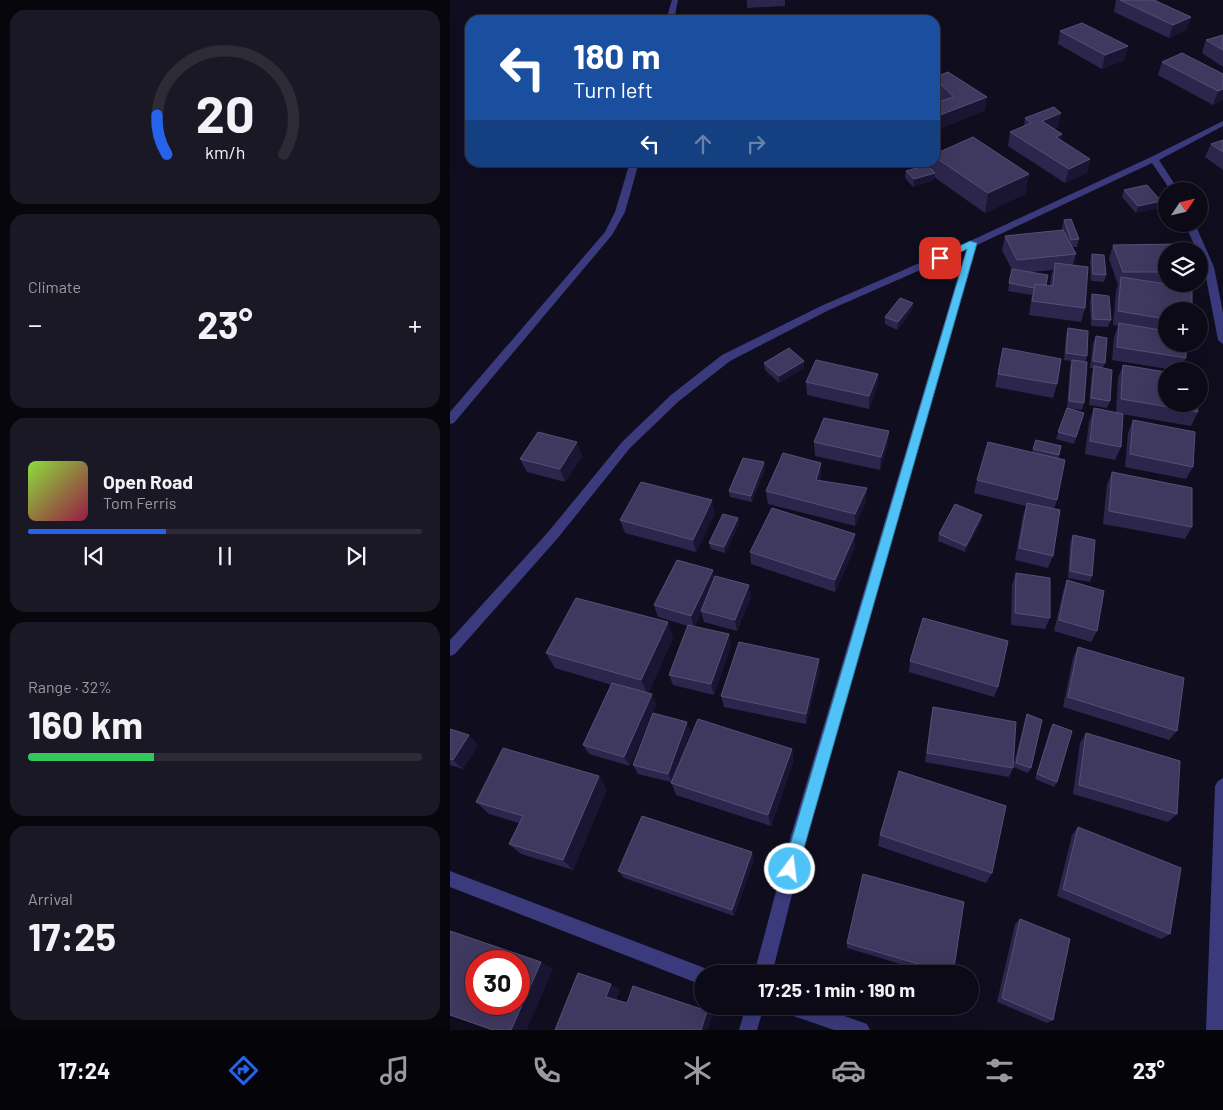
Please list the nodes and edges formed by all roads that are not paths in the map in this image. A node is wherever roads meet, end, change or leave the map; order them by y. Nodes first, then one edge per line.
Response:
1 (675, 0) edge
2 (671, 15) edge
3 (1223, 123) edge
4 (1154, 159) junction
5 (634, 167) edge
6 (1169, 182) edge
7 (1194, 232) edge
8 (973, 243) junction
9 (1223, 340) edge
10 (450, 420) edge
11 (450, 650) edge
12 (1223, 786) edge
13 (450, 879) edge
14 (765, 965) edge
15 (694, 973) edge
16 (752, 1015) edge
17 (815, 1015) edge
18 (748, 1030) edge
19 (861, 1030) edge
20 (1215, 1030) edge

1 - 2 street
3 - 4 street
4 - 6 street
4 - 8 street
5 - 10 street
7 - 9 street
8 - 11 street
8 - 14 street
12 - 20 street
13 - 15 street
16 - 18 street
17 - 19 street

